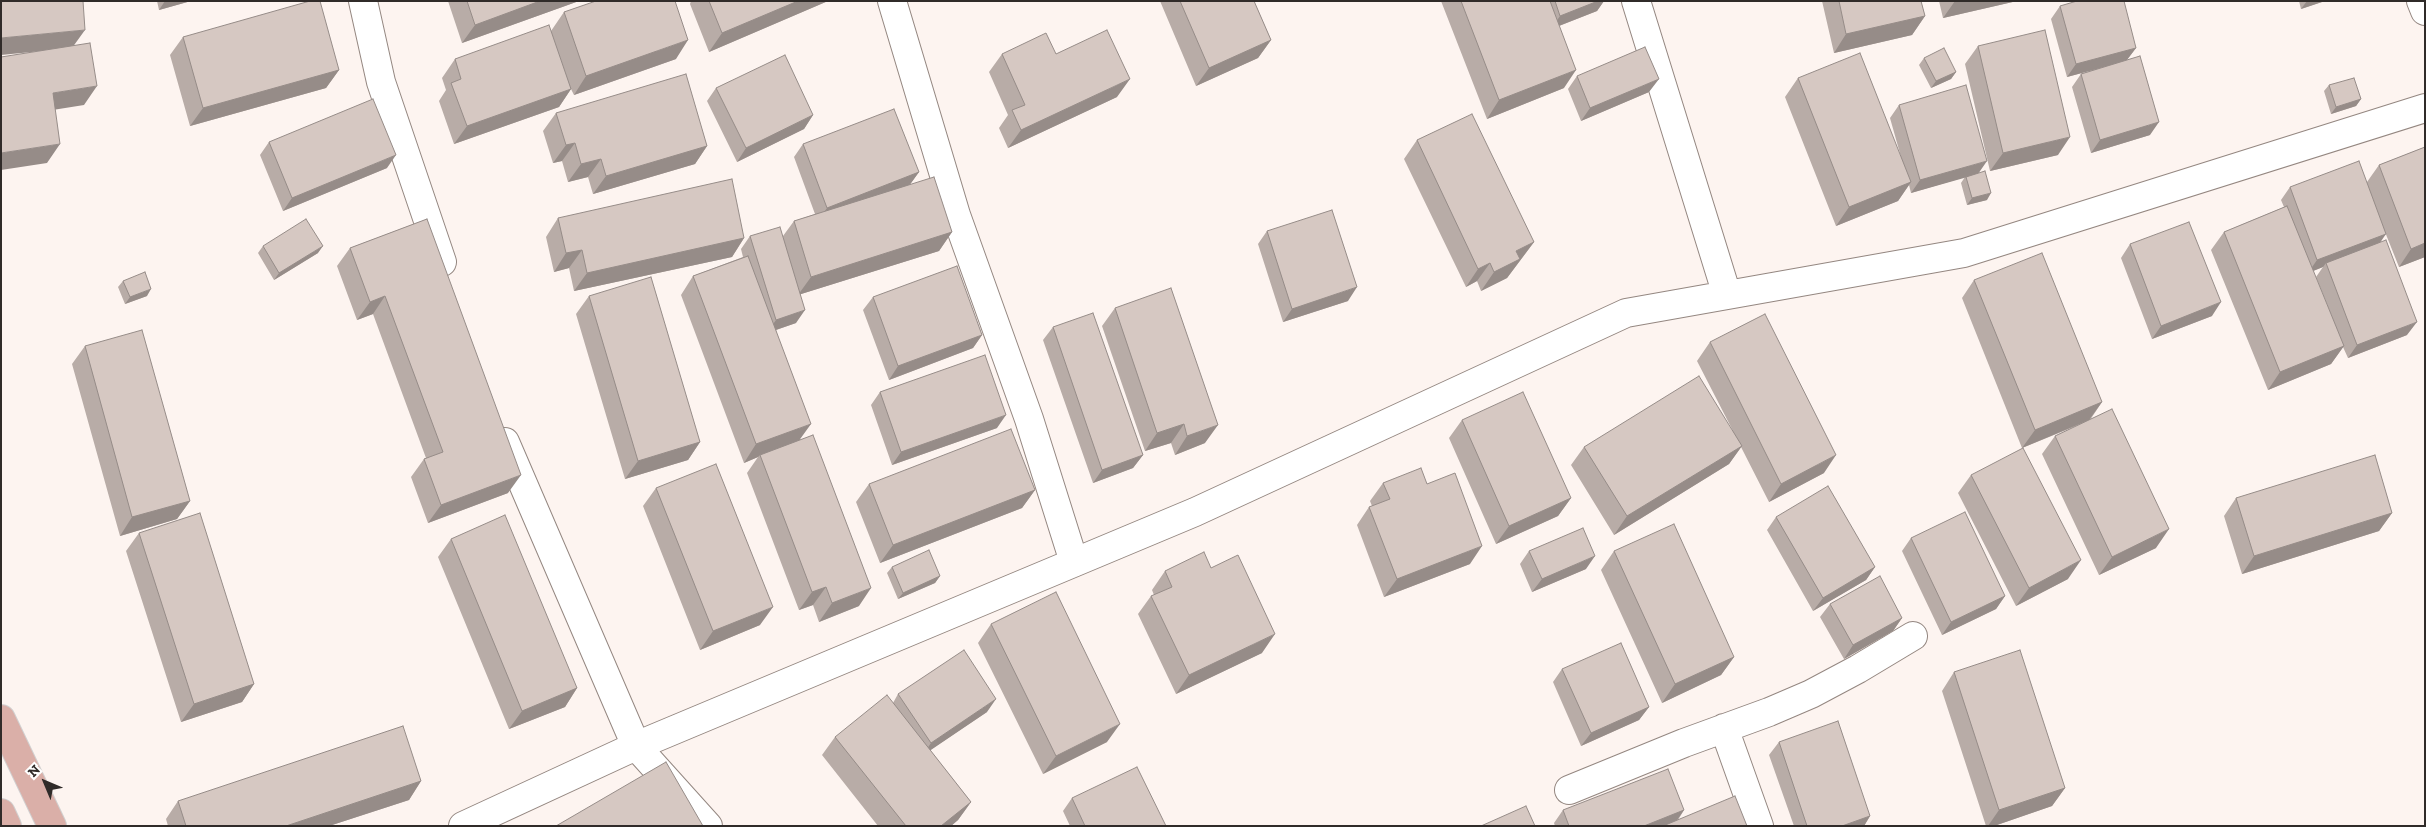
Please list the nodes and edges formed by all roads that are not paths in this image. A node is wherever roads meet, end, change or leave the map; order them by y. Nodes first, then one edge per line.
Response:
1 (363, 1) edge
2 (892, 1) edge
3 (1636, 1) edge
4 (2421, 1) edge
5 (2425, 10) edge
6 (2425, 108) edge
7 (450, 284) edge
8 (1727, 295) junction
9 (497, 423) edge
10 (1074, 562) junction
11 (1913, 636) dead end
12 (1, 719) edge
13 (1724, 728) junction
14 (636, 746) junction
15 (1569, 790) dead end
16 (1, 813) edge
17 (7, 826) edge
18 (52, 826) edge
19 (463, 826) edge
20 (708, 826) edge
21 (1759, 826) edge

1 - 7 street
2 - 10 street
3 - 8 street
4 - 5 street
6 - 8 street
8 - 10 street
9 - 14 street
10 - 14 street
11 - 13 street
12 - 18 main road
13 - 15 street
13 - 21 street
14 - 19 street
14 - 20 street
16 - 17 main road

